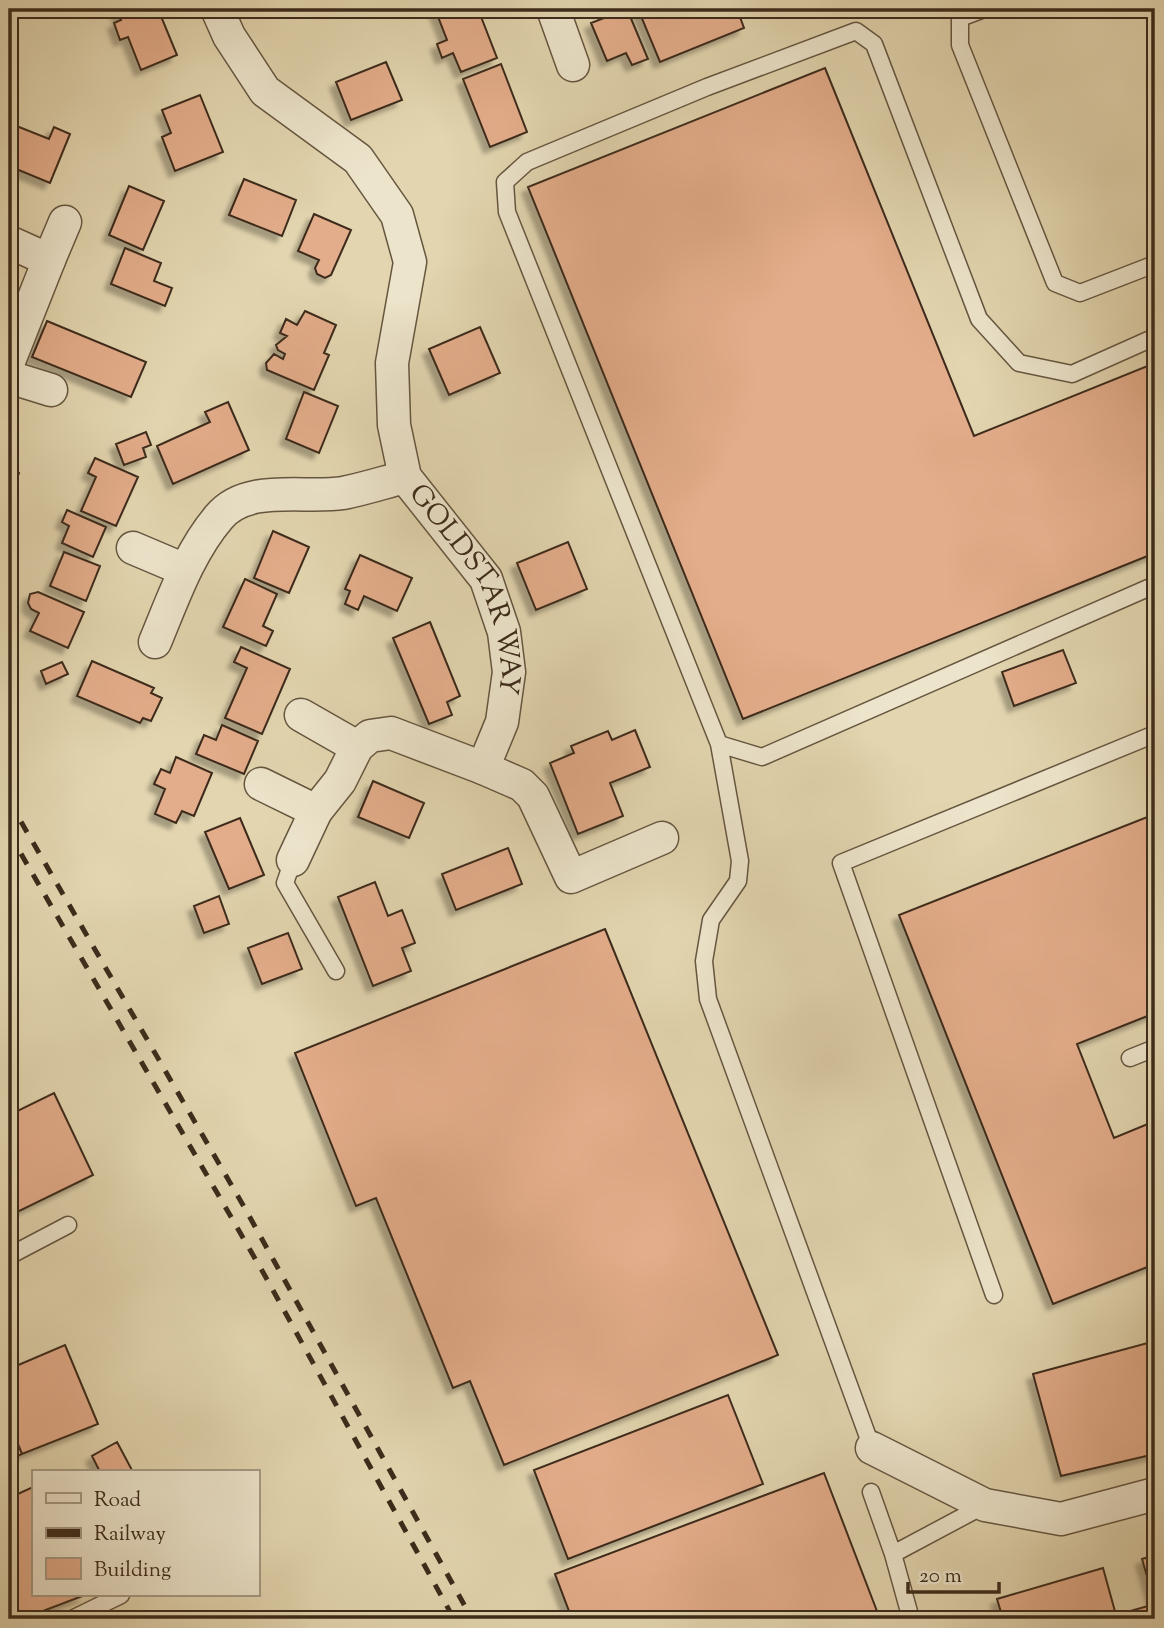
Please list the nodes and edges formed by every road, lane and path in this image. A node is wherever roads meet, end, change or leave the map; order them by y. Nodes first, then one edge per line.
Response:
1 (217, 9) edge
2 (553, 9) edge
3 (984, 9) edge
4 (573, 65) dead end
5 (65, 222) dead end
6 (9, 242) edge
7 (48, 260) junction
8 (1155, 264) edge
9 (1155, 337) edge
10 (9, 361) edge
11 (9, 377) edge
12 (51, 390) dead end
13 (405, 477) junction
14 (133, 548) dead end
15 (185, 570) junction
16 (1155, 585) edge
17 (155, 642) dead end
18 (301, 715) dead end
19 (1155, 734) edge
20 (719, 744) junction
21 (357, 747) junction
22 (483, 768) junction
23 (261, 784) dead end
24 (316, 811) junction
25 (662, 838) dead end
26 (293, 860) joint
27 (336, 971) dead end
28 (1155, 1048) edge
29 (1130, 1058) dead end
30 (68, 1225) dead end
31 (9, 1256) edge
32 (994, 1295) dead end
33 (872, 1448) joint
34 (871, 1492) dead end
35 (1155, 1494) edge
36 (985, 1505) junction
37 (893, 1554) junction
38 (119, 1596) edge
39 (72, 1619) edge
40 (911, 1619) edge

1 - 13 street, GOLDSTAR WAY
2 - 4 street
3 - 8 lane
5 - 7 street
6 - 7 street
7 - 10 street
9 - 20 lane
11 - 12 street
13 - 15 street
13 - 22 street, GOLDSTAR WAY
14 - 15 street
15 - 17 street
16 - 20 lane
18 - 21 street
19 - 32 lane
20 - 33 lane
21 - 22 street
21 - 24 street
22 - 25 street
23 - 24 street
24 - 26 street
26 - 27 lane
28 - 29 lane
30 - 31 lane
33 - 36 street
34 - 37 lane
35 - 36 street
36 - 37 lane
37 - 40 lane
38 - 39 lane

